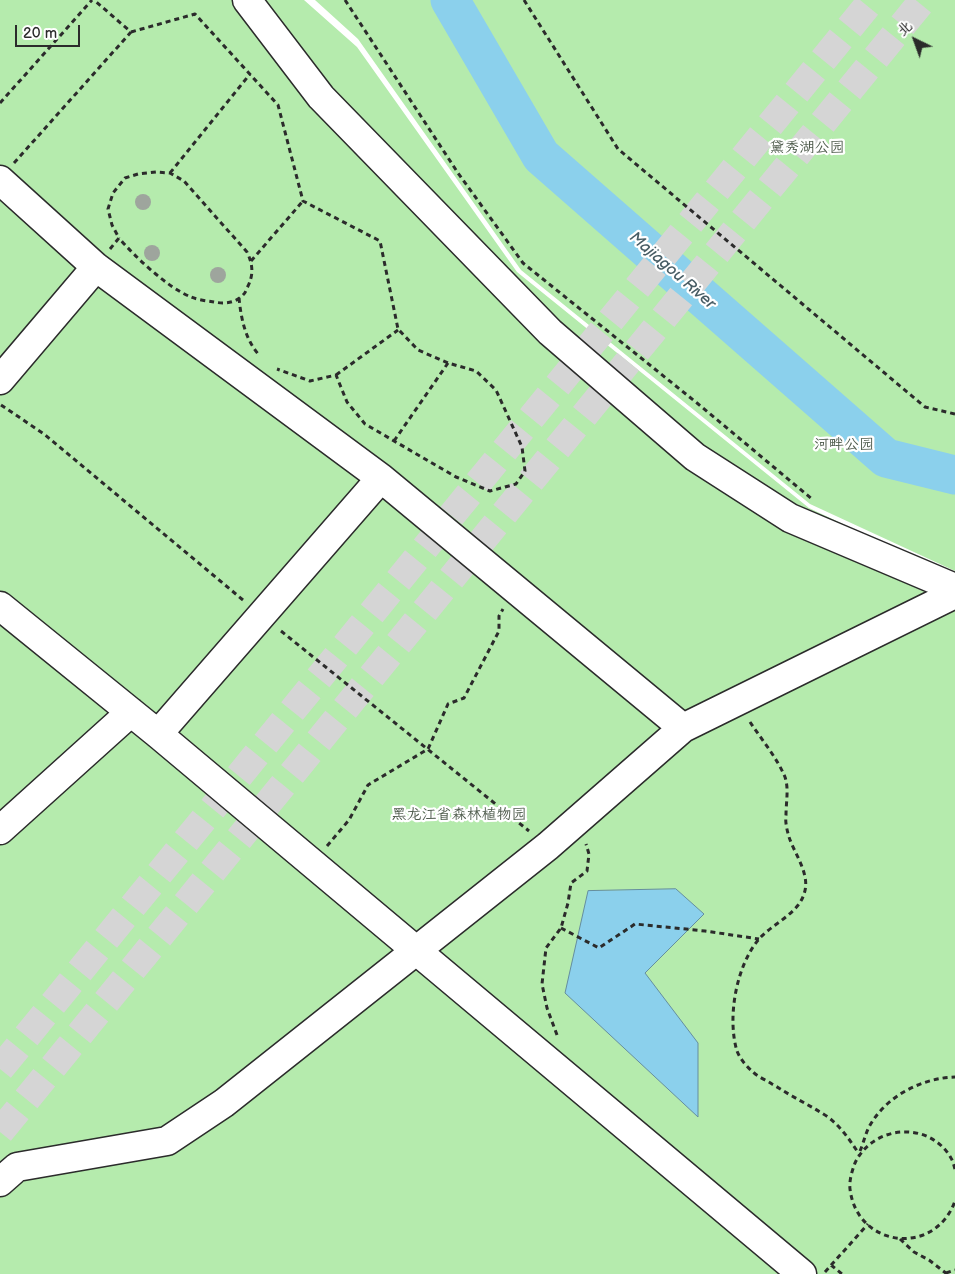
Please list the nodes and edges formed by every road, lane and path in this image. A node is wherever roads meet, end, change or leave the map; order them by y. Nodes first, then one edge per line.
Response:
1 (93, 0) edge
2 (248, 0) edge
3 (345, 0) edge
4 (524, 0) edge
5 (131, 32) junction
6 (250, 74) junction
7 (0, 103) edge
8 (7, 172) edge
9 (170, 173) junction
10 (303, 201) junction
11 (119, 238) junction
12 (251, 260) junction
13 (96, 267) junction
14 (239, 298) junction
15 (398, 329) junction
16 (259, 355) dead end
17 (448, 363) junction
18 (272, 366) dead end
19 (336, 375) junction
20 (0, 380) edge
21 (955, 414) edge
22 (394, 441) junction
23 (381, 478) junction
24 (814, 501) dead end
25 (955, 588) edge
26 (516, 590) junction
27 (955, 594) edge
28 (0, 606) edge
29 (739, 700) junction
30 (131, 712) junction
31 (683, 728) junction
32 (158, 734) junction
33 (578, 820) junction
34 (0, 830) edge
35 (312, 863) junction
36 (561, 928) junction
37 (759, 939) junction
38 (416, 951) junction
39 (550, 1062) junction
40 (955, 1077) edge
41 (860, 1154) junction
42 (955, 1169) edge
43 (0, 1182) edge
44 (955, 1201) edge
45 (868, 1224) junction
46 (899, 1238) junction
47 (831, 1265) junction
48 (955, 1270) edge
49 (947, 1273) edge
50 (802, 1274) edge
51 (823, 1274) edge
52 (842, 1274) edge

1 - 5 path
1 - 7 path
2 - 25 street
3 - 24 path
4 - 21 path
5 - 6 path
5 - 8 path
6 - 9 path
6 - 10 path
8 - 13 street
9 - 11 path
9 - 12 path
10 - 12 path
10 - 15 path
11 - 13 path
11 - 14 path
12 - 14 path
13 - 20 street
13 - 23 street
14 - 16 path
15 - 17 path
15 - 19 path
17 - 22 path
17 - 22 path
18 - 19 path
19 - 22 path
23 - 26 street
23 - 32 street
26 - 31 street
26 - 35 path
27 - 29 street
28 - 30 street
29 - 31 street
29 - 37 path
30 - 32 street
30 - 34 street
31 - 33 street
32 - 35 street
33 - 36 path
33 - 38 street
35 - 38 street
36 - 37 path
36 - 39 path
37 - 41 path
38 - 39 street
38 - 43 street
39 - 50 street
40 - 41 path
41 - 42 path
41 - 45 path
44 - 46 path
45 - 46 path
45 - 47 path
46 - 49 path
47 - 51 path
47 - 52 path
48 - 49 path

